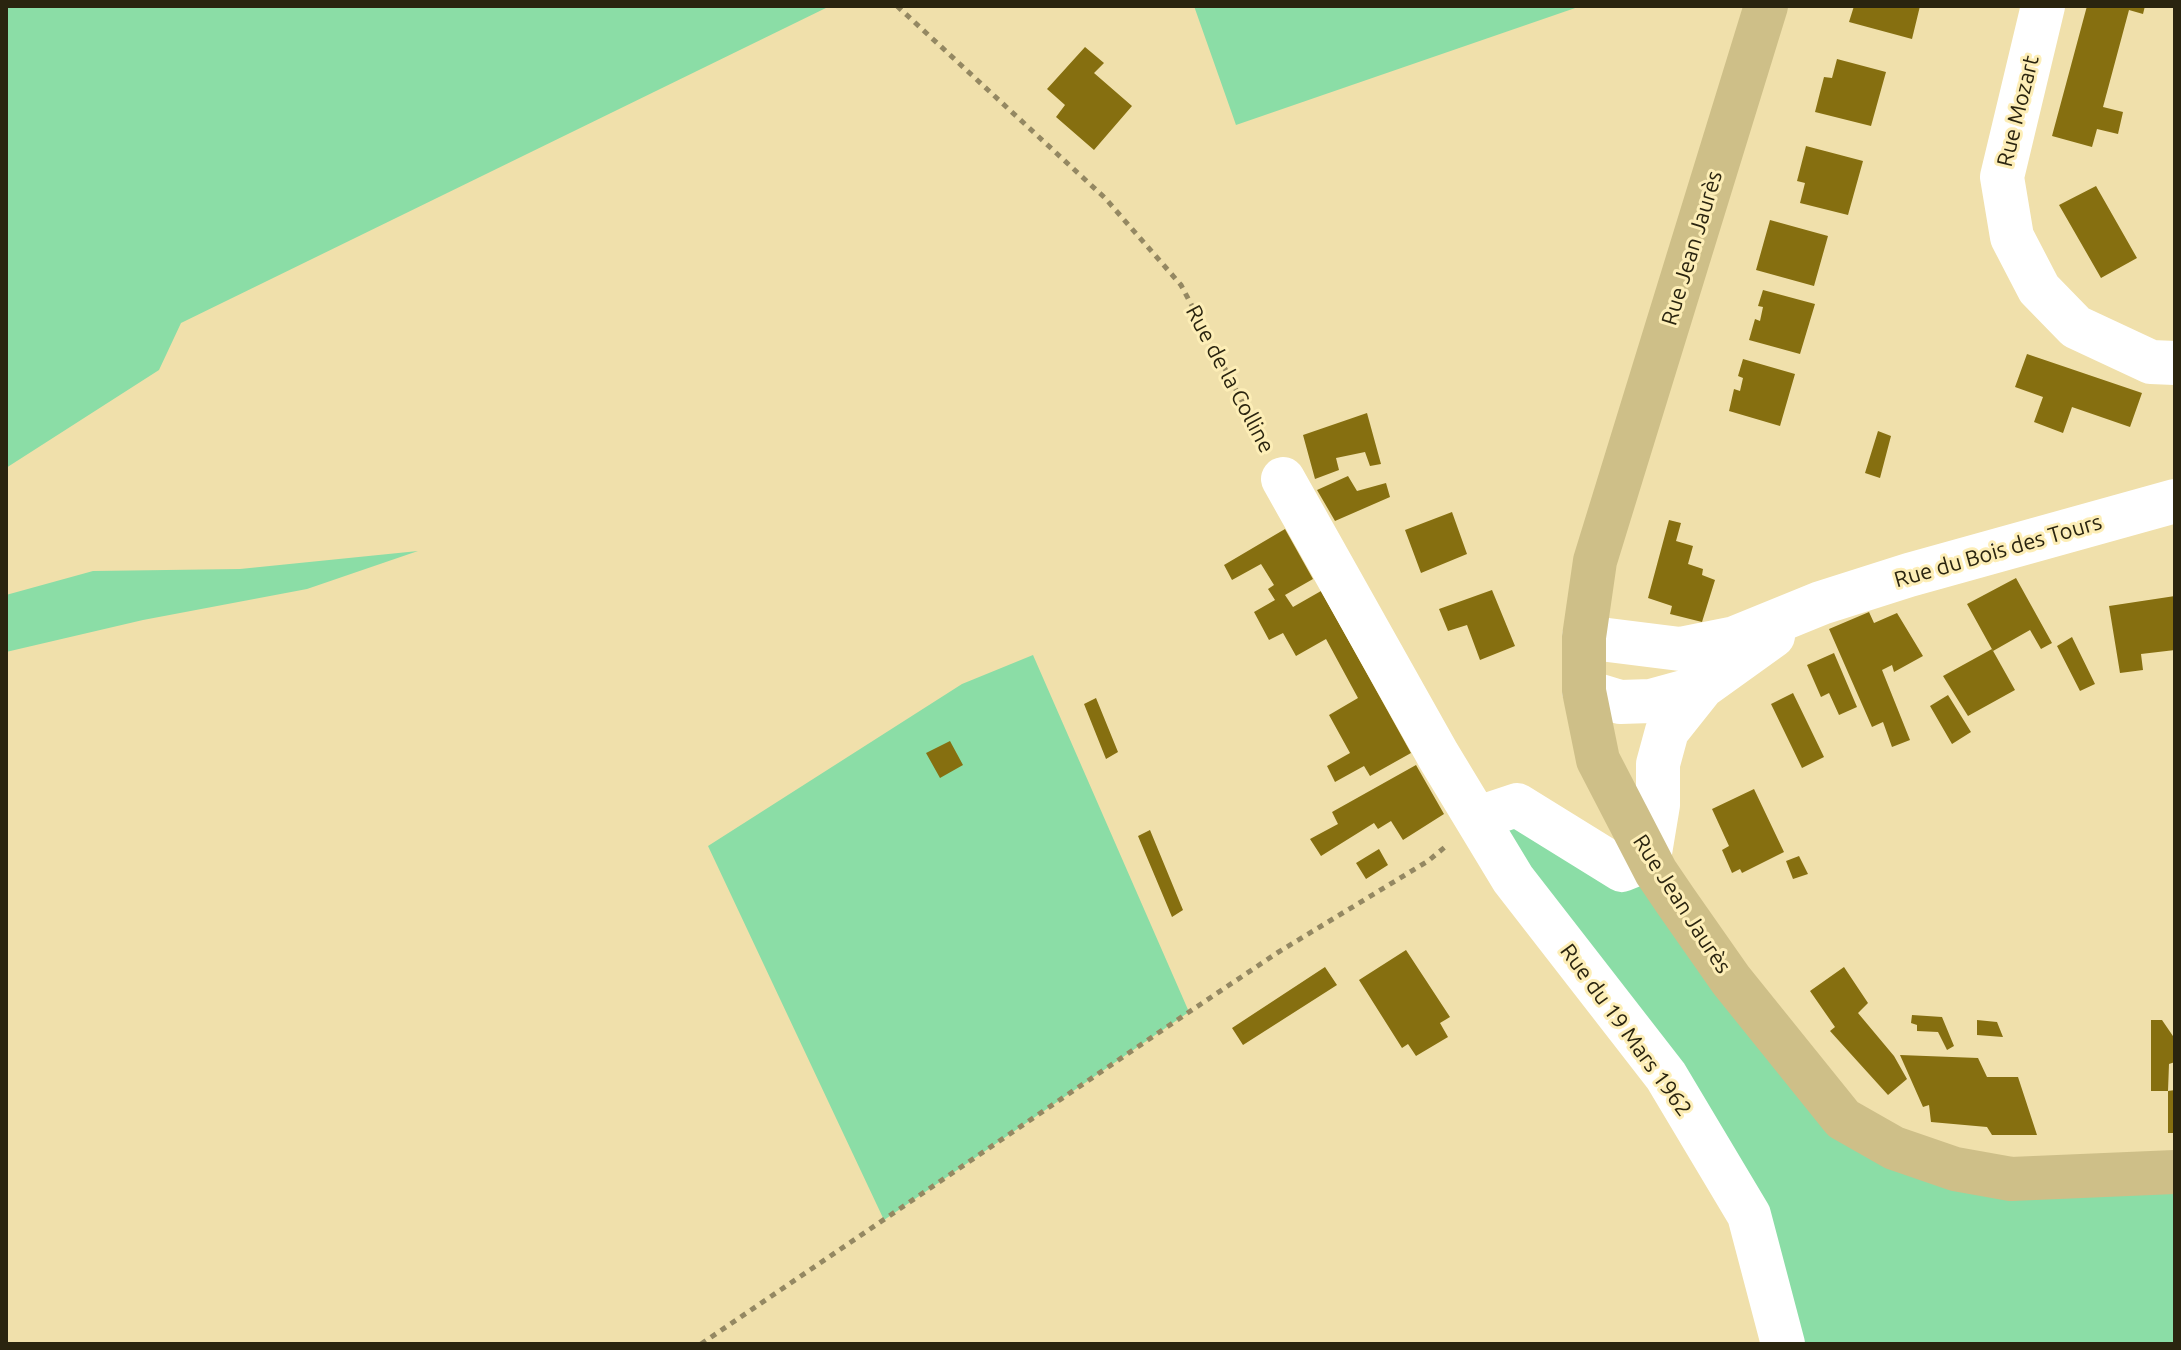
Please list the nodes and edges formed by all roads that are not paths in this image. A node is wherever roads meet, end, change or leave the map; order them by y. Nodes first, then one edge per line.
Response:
1 (1766, 6) edge
2 (2043, 6) edge
3 (2175, 363) edge
4 (1283, 479) road end
5 (2175, 501) edge
6 (1821, 603) junction
7 (1584, 637) junction
8 (1702, 687) junction
9 (1584, 691) junction
10 (1478, 818) junction
11 (1649, 859) junction
12 (2175, 1172) edge
13 (1783, 1344) edge

1 - 7 main road, Rue Jean Jaurès
2 - 3 street, Rue Mozart
4 - 10 street, Rue de la Colline
5 - 6 street, Rue du Bois des Tours
6 - 7 street
6 - 8 street
7 - 9 main road, Rue Jean Jaurès
8 - 9 street
8 - 11 street
9 - 11 main road, Rue Jean Jaurès
10 - 11 street
10 - 13 street, Rue du 19 Mars 1962
11 - 12 main road, Rue Jean Jaurès

